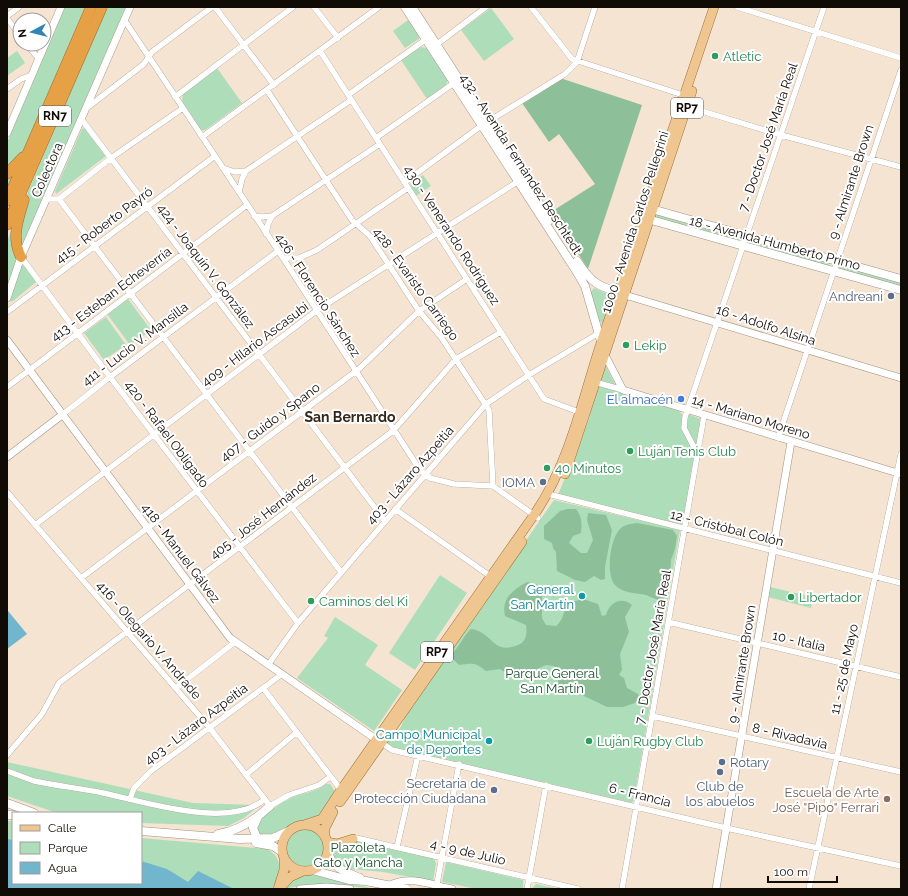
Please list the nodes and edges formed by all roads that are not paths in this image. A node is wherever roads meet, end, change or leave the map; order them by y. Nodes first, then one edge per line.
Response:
1 (19, 7) edge
2 (61, 7) edge
3 (91, 7) edge
4 (102, 7) edge
5 (130, 7) edge
6 (212, 7) edge
7 (216, 7) edge
8 (293, 7) edge
9 (314, 7) edge
10 (379, 7) edge
11 (405, 7) edge
12 (412, 7) edge
13 (486, 7) edge
14 (532, 7) edge
15 (595, 7) edge
16 (714, 7) edge
17 (720, 7) edge
18 (736, 7) edge
19 (824, 7) edge
20 (7, 17) edge
21 (125, 21) junction
22 (815, 32) junction
23 (338, 38) junction
24 (425, 40) junction
25 (244, 45) junction
26 (436, 45) junction
27 (320, 51) junction
28 (33, 52) edge
29 (39, 58) junction
30 (149, 58) junction
31 (901, 58) edge
32 (577, 62) junction
33 (901, 70) edge
34 (32, 75) junction
35 (454, 83) junction
36 (274, 85) junction
37 (7, 89) edge
38 (267, 90) junction
39 (348, 95) junction
40 (687, 96) junction
41 (175, 97) junction
42 (351, 100) junction
43 (684, 106) junction
44 (88, 107) junction
45 (183, 108) junction
46 (82, 120) junction
47 (484, 124) junction
48 (8, 130) edge
49 (781, 135) junction
50 (298, 136) junction
51 (202, 137) junction
52 (376, 138) junction
53 (33, 142) junction
54 (380, 144) junction
55 (215, 156) junction
56 (111, 158) junction
57 (871, 158) junction
58 (36, 160) junction
59 (901, 167) edge
60 (223, 168) junction
61 (246, 171) junction
62 (7, 174) edge
63 (326, 181) junction
64 (405, 182) junction
65 (517, 182) junction
66 (408, 188) junction
67 (239, 192) junction
68 (48, 198) junction
69 (59, 199) junction
70 (7, 201) edge
71 (247, 205) junction
72 (147, 206) junction
73 (649, 208) junction
74 (254, 216) junction
75 (272, 216) junction
76 (646, 218) junction
77 (355, 224) junction
78 (7, 225) edge
79 (437, 233) junction
80 (266, 234) junction
81 (745, 236) junction
82 (95, 245) junction
83 (742, 246) junction
84 (278, 251) junction
85 (183, 253) junction
86 (21, 257) junction
87 (283, 258) junction
88 (837, 261) junction
89 (388, 264) junction
90 (834, 271) junction
91 (901, 278) edge
92 (467, 279) junction
93 (42, 286) junction
94 (597, 286) junction
95 (901, 290) edge
96 (130, 293) junction
97 (587, 294) junction
98 (621, 294) junction
99 (7, 298) edge
100 (217, 298) junction
101 (316, 311) junction
102 (418, 311) junction
103 (7, 312) edge
104 (716, 321) junction
105 (501, 332) junction
106 (78, 333) junction
107 (164, 337) junction
108 (600, 338) junction
109 (7, 340) edge
110 (806, 351) junction
111 (258, 354) junction
112 (605, 355) junction
113 (456, 359) junction
114 (29, 370) junction
115 (355, 372) junction
116 (529, 375) junction
117 (110, 377) junction
118 (901, 378) edge
119 (595, 382) junction
120 (7, 387) edge
121 (623, 390) junction
122 (206, 394) junction
123 (486, 404) junction
124 (687, 410) junction
125 (303, 412) junction
126 (579, 412) junction
127 (62, 415) junction
128 (704, 416) junction
129 (393, 431) junction
130 (154, 434) junction
131 (778, 438) junction
132 (791, 442) junction
133 (250, 452) junction
134 (901, 454) edge
135 (698, 455) junction
136 (7, 456) edge
137 (344, 468) junction
138 (105, 471) junction
139 (899, 474) edge
140 (425, 475) junction
141 (493, 486) junction
142 (197, 491) junction
143 (7, 492) edge
144 (551, 495) junction
145 (292, 507) junction
146 (395, 510) junction
147 (536, 516) junction
148 (385, 521) junction
149 (35, 524) junction
150 (148, 529) junction
151 (685, 529) junction
152 (240, 548) junction
153 (773, 551) junction
154 (341, 572) junction
155 (490, 576) junction
156 (875, 577) junction
157 (81, 578) junction
158 (901, 583) edge
159 (190, 586) junction
160 (668, 622) junction
161 (298, 623) junction
162 (127, 634) junction
163 (235, 642) junction
164 (758, 643) junction
165 (268, 664) junction
166 (856, 666) junction
167 (282, 674) junction
168 (901, 678) edge
169 (176, 688) junction
170 (263, 688) junction
171 (652, 716) junction
172 (209, 727) junction
173 (297, 732) junction
174 (742, 736) junction
175 (379, 741) junction
176 (7, 755) edge
177 (418, 755) junction
178 (836, 758) junction
179 (459, 764) junction
180 (7, 771) edge
181 (901, 772) edge
182 (247, 774) junction
183 (330, 777) junction
184 (546, 785) junction
185 (341, 790) junction
186 (130, 799) junction
187 (265, 799) junction
188 (7, 803) edge
189 (270, 806) junction
190 (636, 806) junction
191 (31, 812) edge
192 (259, 816) junction
193 (304, 825) junction
194 (726, 828) junction
195 (142, 831) edge
196 (288, 831) junction
197 (195, 835) junction
198 (257, 838) junction
199 (240, 839) junction
200 (326, 839) junction
201 (353, 839) joint
202 (397, 847) junction
203 (817, 848) junction
204 (328, 852) junction
205 (283, 856) junction
206 (440, 856) junction
207 (901, 866) edge
208 (312, 870) junction
209 (303, 871) junction
210 (529, 877) junction
211 (366, 881) junction
212 (390, 885) junction
213 (436, 887) edge
214 (279, 889) edge
215 (300, 889) edge
216 (350, 889) edge
217 (398, 889) edge
218 (407, 889) edge
219 (452, 889) edge
220 (527, 889) edge
221 (578, 889) edge
222 (622, 889) edge
223 (716, 889) edge
224 (809, 889) edge

1 - 20 street
2 - 29 street
3 - 53 highway, RN7
4 - 58 highway, RN7
5 - 21 street, Colectora
6 - 30 street
7 - 25 street
8 - 25 street
9 - 23 street
10 - 23 street
11 - 24 main road, 432 - Avenida Fernández Beschtedt
12 - 26 main road, 432 - Avenida Fernández Beschtedt
13 - 26 street
14 - 32 street
15 - 32 street
16 - 40 main road, 1000 - Avenida Carlos Pellegrini / RP7
17 - 40 main road, 1000 - Avenida Carlos Pellegrini / RP7
18 - 22 street
19 - 22 street, 7 - Doctor José María Real
21 - 30 street, 426 - Florencio Sánchez
21 - 44 street, Colectora
22 - 31 street
22 - 49 street, 7 - Doctor José María Real
23 - 27 street
24 - 35 main road, 432 - Avenida Fernández Beschtedt
24 - 39 street
25 - 36 street
25 - 41 street
26 - 47 main road, 432 - Avenida Fernández Beschtedt
27 - 36 street
27 - 39 street, 430 - Venerando Rodríguez
28 - 29 street
29 - 34 street
30 - 41 street, 426 - Florencio Sánchez
30 - 44 street
32 - 40 street
32 - 47 street
33 - 57 street, 9 - Almirante Brown
34 - 37 street
34 - 48 street
35 - 47 main road, 432 - Avenida Fernández Beschtedt
35 - 52 street
36 - 38 street
38 - 50 street, 428 - Evaristo Carriego
38 - 51 street
39 - 42 street, 430 - Venerando Rodríguez
40 - 43 main road, 1000 - Avenida Carlos Pellegrini / RP7
41 - 45 street, 426 - Florencio Sánchez
42 - 50 street
42 - 52 street, 430 - Venerando Rodríguez
43 - 49 street
43 - 73 main road, 1000 - Avenida Carlos Pellegrini / RP7
44 - 46 street, Colectora
45 - 51 street, 426 - Florencio Sánchez
45 - 56 street
46 - 56 street, 424 - Joaquín V. González
46 - 68 street, Colectora
47 - 64 street
47 - 65 main road, 432 - Avenida Fernández Beschtedt
47 - 94 main road, 432 - Avenida Fernández Beschtedt
49 - 57 street
49 - 81 street, 7 - Doctor José María Real
50 - 61 street
50 - 63 street, 428 - Evaristo Carriego
51 - 55 street, 426 - Florencio Sánchez
52 - 54 street, 430 - Venerando Rodríguez
53 - 62 highway
53 - 70 highway, RN7
54 - 63 street
54 - 64 street, 430 - Venerando Rodríguez
55 - 60 street, 426 - Florencio Sánchez
55 - 72 street, 415 - Roberto Payró
56 - 69 street
56 - 72 street, 424 - Joaquín V. González
57 - 59 street
57 - 88 street, 9 - Almirante Brown
58 - 78 highway, RN7
58 - 86 highway
60 - 61 street
60 - 67 street, 426 - Florencio Sánchez
61 - 67 street
63 - 75 street
63 - 77 street, 428 - Evaristo Carriego
64 - 66 street, 430 - Venerando Rodríguez
65 - 79 street, 409 - Hilario Ascasubi
65 - 97 main road, 432 - Avenida Fernández Beschtedt
66 - 77 street
66 - 79 street, 430 - Venerando Rodríguez
67 - 71 street, 426 - Florencio Sánchez
68 - 69 street
68 - 86 street, Colectora
69 - 82 street
71 - 74 street, 426 - Florencio Sánchez
71 - 85 street, 413 - Esteban Echeverría
72 - 82 street, 415 - Roberto Payró
72 - 85 street, 424 - Joaquín V. González
73 - 76 main road, 1000 - Avenida Carlos Pellegrini / RP7
73 - 81 main road, 18 - Avenida Humberto Primo
74 - 75 street
74 - 80 street, 426 - Florencio Sánchez
75 - 80 street
76 - 83 main road, 18 - Avenida Humberto Primo
76 - 98 main road, 1000 - Avenida Carlos Pellegrini / RP7
77 - 87 street
77 - 89 street, 428 - Evaristo Carriego
79 - 89 street, 409 - Hilario Ascasubi
79 - 92 street, 430 - Venerando Rodríguez
80 - 84 street, 426 - Florencio Sánchez
81 - 83 street, 7 - Doctor José María Real
81 - 88 main road, 18 - Avenida Humberto Primo
82 - 93 street, 415 - Roberto Payró
82 - 96 street
83 - 90 main road, 18 - Avenida Humberto Primo
83 - 104 street, 7 - Doctor José María Real
84 - 87 street, 426 - Florencio Sánchez
84 - 100 street, 411 - Lucio V. Mansilla
85 - 96 street, 413 - Esteban Echeverría
85 - 100 street, 424 - Joaquín V. González
86 - 93 street, 420 - Rafael Obligado
86 - 99 street, Colectora
87 - 101 street, 426 - Florencio Sánchez
88 - 90 street, 9 - Almirante Brown
88 - 91 main road, 18 - Avenida Humberto Primo
89 - 101 street, 409 - Hilario Ascasubi
89 - 102 street, 428 - Evaristo Carriego
90 - 95 main road, 18 - Avenida Humberto Primo
90 - 110 street, 9 - Almirante Brown
92 - 102 street, 407 - Guido y Spano
92 - 105 street, 430 - Venerando Rodríguez
93 - 103 street, 415 - Roberto Payró
93 - 106 street, 420 - Rafael Obligado
94 - 97 main road
94 - 98 main road
96 - 106 street, 413 - Esteban Echeverría
96 - 107 street
97 - 108 main road, 432 - Avenida Fernández Beschtedt
98 - 104 street, 16 - Adolfo Alsina
98 - 108 main road, 1000 - Avenida Carlos Pellegrini / RP7
98 - 112 main road, 1000 - Avenida Carlos Pellegrini / RP7
100 - 107 street, 411 - Lucio V. Mansilla
100 - 111 street, 424 - Joaquín V. González
101 - 111 street, 409 - Hilario Ascasubi
101 - 115 street, 426 - Florencio Sánchez
102 - 113 street, 428 - Evaristo Carriego
102 - 115 street, 407 - Guido y Spano
104 - 110 street, 16 - Adolfo Alsina
104 - 124 street, 7 - Doctor José María Real
105 - 113 street, 405 - José Hernández
105 - 116 street, 430 - Venerando Rodríguez
106 - 114 street, 413 - Esteban Echeverría
106 - 117 street, 420 - Rafael Obligado
107 - 117 street, 411 - Lucio V. Mansilla
107 - 122 street
108 - 112 main road
108 - 116 street, 403 - Lázaro Azpeitia
108 - 126 main road, 1000 - Avenida Carlos Pellegrini / RP7
109 - 114 street, 418 - Manuel Gálvez
110 - 118 street, 16 - Adolfo Alsina
110 - 131 street, 9 - Almirante Brown
111 - 122 street, 409 - Hilario Ascasubi
111 - 125 street, 424 - Joaquín V. González
112 - 119 main road, 1000 - Avenida Carlos Pellegrini / RP7
112 - 121 street
113 - 123 street, 428 - Evaristo Carriego
113 - 129 street, 405 - José Hernández
114 - 120 street, 413 - Esteban Echeverría
114 - 127 street, 418 - Manuel Gálvez
115 - 125 street, 407 - Guido y Spano
115 - 129 street, 426 - Florencio Sánchez
116 - 123 street, 403 - Lázaro Azpeitia
116 - 126 street, 430 - Venerando Rodríguez
117 - 127 street, 411 - Lucio V. Mansilla
117 - 130 street, 420 - Rafael Obligado
119 - 121 street, 14 - Mariano Moreno
119 - 144 main road, 1000 - Avenida Carlos Pellegrini / RP7
121 - 124 street, 14 - Mariano Moreno
122 - 130 street, 409 - Hilario Ascasubi
122 - 133 street
123 - 140 street, 403 - Lázaro Azpeitia
123 - 141 street, 428 - Evaristo Carriego
124 - 128 street, 14 - Mariano Moreno
124 - 135 street, 7 - Doctor José María Real
125 - 133 street, 407 - Guido y Spano
125 - 137 street, 424 - Joaquín V. González
126 - 144 main road, 1000 - Avenida Carlos Pellegrini / RP7
127 - 136 street, 411 - Lucio V. Mansilla
127 - 138 street, 418 - Manuel Gálvez
128 - 131 street, 14 - Mariano Moreno
128 - 135 street, 7 - Doctor José María Real
129 - 137 street, 405 - José Hernández
129 - 140 street, 426 - Florencio Sánchez
130 - 138 street, 409 - Hilario Ascasubi
130 - 142 street, 420 - Rafael Obligado
131 - 132 street, 14 - Mariano Moreno
132 - 139 street, 14 - Mariano Moreno
132 - 153 street, 9 - Almirante Brown
133 - 142 street, 407 - Guido y Spano
133 - 145 street
134 - 139 street, 11 - 25 de Mayo
135 - 151 street, 7 - Doctor José María Real
137 - 145 street, 405 - José Hernández
137 - 148 street, 424 - Joaquín V. González
138 - 149 street, 409 - Hilario Ascasubi
138 - 150 street, 418 - Manuel Gálvez
139 - 156 street, 11 - 25 de Mayo
140 - 141 street
140 - 146 street, 403 - Lázaro Azpeitia
141 - 147 street
142 - 150 street, 407 - Guido y Spano
142 - 152 street, 420 - Rafael Obligado
143 - 149 street, 416 - Olegario V. Andrade
144 - 147 main road, 1000 - Avenida Carlos Pellegrini / RP7
144 - 151 street, 12 - Cristóbal Colón
145 - 152 street, 405 - José Hernández
145 - 154 street
146 - 148 street, 403 - Lázaro Azpeitia
146 - 155 street
147 - 155 main road, 1000 - Avenida Carlos Pellegrini / RP7
147 - 175 main road, 1000 - Avenida Carlos Pellegrini / RP7
148 - 154 street, 403 - Lázaro Azpeitia
149 - 157 street, 416 - Olegario V. Andrade
150 - 157 street, 407 - Guido y Spano
150 - 159 street, 418 - Manuel Gálvez
151 - 153 street, 12 - Cristóbal Colón
151 - 160 street, 7 - Doctor José María Real
152 - 159 street, 405 - José Hernández
152 - 161 street, 420 - Rafael Obligado
153 - 156 street, 12 - Cristóbal Colón
153 - 164 street, 9 - Almirante Brown
154 - 161 street, 403 - Lázaro Azpeitia
155 - 175 main road, 1000 - Avenida Carlos Pellegrini / RP7
156 - 158 street, 12 - Cristóbal Colón
156 - 166 street, 11 - 25 de Mayo
157 - 162 street, 416 - Olegario V. Andrade
159 - 162 street, 405 - José Hernández
159 - 163 street, 418 - Manuel Gálvez
160 - 164 street, 10 - Italia
160 - 171 street, 7 - Doctor José María Real
161 - 165 street, 403 - Lázaro Azpeitia
162 - 169 street, 416 - Olegario V. Andrade
162 - 176 street, 405 - José Hernández
163 - 165 street, 418 - Manuel Gálvez
163 - 169 street
164 - 166 street, 10 - Italia
164 - 174 street, 9 - Almirante Brown
165 - 167 street, 418 - Manuel Gálvez
166 - 168 street, 10 - Italia
166 - 178 street, 11 - 25 de Mayo
167 - 170 street, 403 - Lázaro Azpeitia
167 - 175 street, 418 - Manuel Gálvez
169 - 172 street, 416 - Olegario V. Andrade
170 - 172 street, 403 - Lázaro Azpeitia
170 - 173 street
171 - 174 street, 8 - Rivadavia
171 - 190 street, 7 - Doctor José María Real
172 - 182 street, 416 - Olegario V. Andrade
172 - 186 street, 403 - Lázaro Azpeitia
173 - 182 street
173 - 183 street
174 - 178 street, 8 - Rivadavia
174 - 194 street, 9 - Almirante Brown
175 - 177 street, 6 - Francia
175 - 185 main road, 1000 - Avenida Carlos Pellegrini / RP7
175 - 200 main road, 1000 - Avenida Carlos Pellegrini / RP7
177 - 179 street, 6 - Francia
177 - 202 street
178 - 181 street, 8 - Rivadavia
178 - 203 street, 11 - 25 de Mayo
179 - 184 street, 6 - Francia
179 - 206 street
180 - 186 street
182 - 187 street, 416 - Olegario V. Andrade
183 - 185 street
183 - 189 street
184 - 190 street, 6 - Francia
184 - 210 street
185 - 193 main road, 1000 - Avenida Carlos Pellegrini / RP7
186 - 187 street
187 - 189 street, 416 - Olegario V. Andrade
188 - 191 main road
189 - 192 main road
190 - 194 street, 6 - Francia
190 - 222 street, 7 - Doctor José María Real
192 - 197 main road
192 - 198 main road
193 - 196 main road, RP7
193 - 200 main road
194 - 203 street, 6 - Francia
194 - 223 street, 9 - Almirante Brown
195 - 197 main road
196 - 198 main road
196 - 205 main road
197 - 199 main road
198 - 199 main road
199 - 205 main road
200 - 201 main road
200 - 204 main road, RP7
201 - 202 street, 4 - 9 de Julio
202 - 206 street, 4 - 9 de Julio
203 - 207 street, 6 - Francia
203 - 224 street, 11 - 25 de Mayo
204 - 208 main road
204 - 211 main road
205 - 209 main road
205 - 214 main road
206 - 210 street, 4 - 9 de Julio
206 - 213 street
208 - 209 main road
208 - 211 main road
209 - 214 main road
210 - 220 street
210 - 221 street, 4 - 9 de Julio
211 - 212 main road
212 - 213 street
212 - 217 main road
212 - 218 main road
213 - 219 street
215 - 216 street

